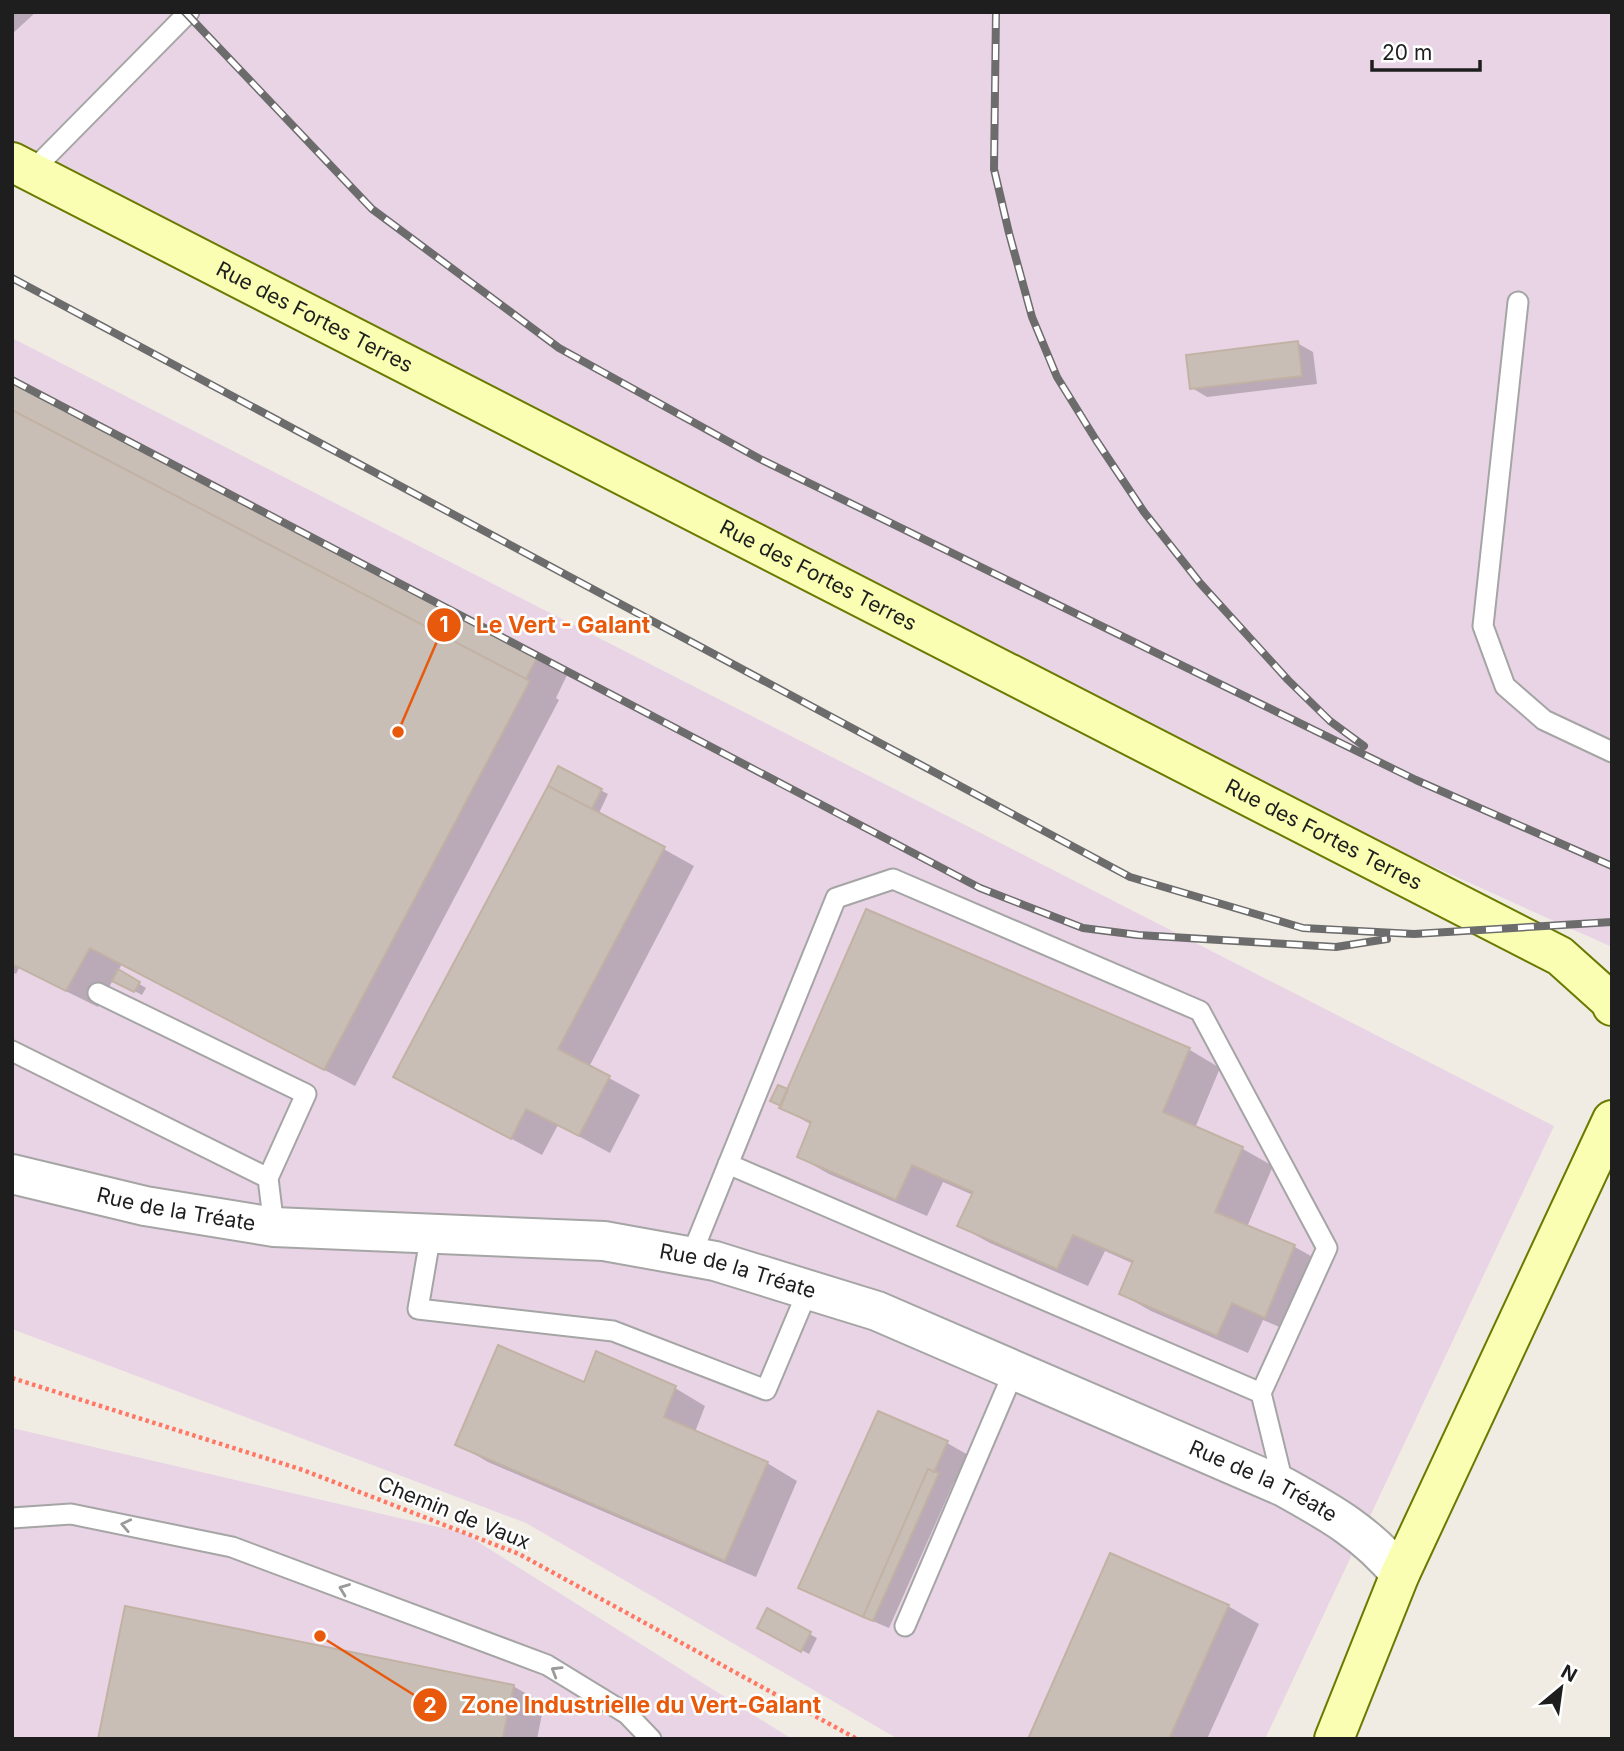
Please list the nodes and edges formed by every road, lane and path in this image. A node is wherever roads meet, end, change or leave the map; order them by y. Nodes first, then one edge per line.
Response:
1 (189, 12) edge
2 (22, 167) edge
3 (1518, 302) dead end
4 (1612, 752) edge
5 (98, 993) dead end
6 (1612, 1006) edge
7 (12, 1051) edge
8 (1612, 1120) edge
9 (728, 1164) junction
10 (12, 1174) edge
11 (268, 1178) junction
12 (274, 1227) junction
13 (431, 1233) junction
14 (691, 1256) junction
15 (808, 1290) junction
16 (1014, 1371) junction
17 (12, 1378) edge
18 (1261, 1394) junction
19 (1284, 1487) junction
20 (12, 1518) edge
21 (1400, 1574) junction
22 (905, 1626) dead end
23 (651, 1739) edge
24 (857, 1739) edge
25 (1334, 1739) edge

1 - 2 lane
2 - 6 street, Rue des Fortes Terres
3 - 4 lane
5 - 11 lane
7 - 11 lane
8 - 21 street
9 - 14 lane
9 - 18 lane
9 - 18 lane
10 - 12 street, Rue de la Tréate
11 - 12 lane
12 - 13 street, Rue de la Tréate
13 - 14 street, Rue de la Tréate
13 - 15 lane
14 - 15 street, Rue de la Tréate
15 - 16 street, Rue de la Tréate
16 - 19 street, Rue de la Tréate
16 - 22 lane
17 - 24 path, Chemin de Vaux
18 - 19 lane
19 - 21 street, Rue de la Tréate
23 -> 20 lane
21 - 25 street

